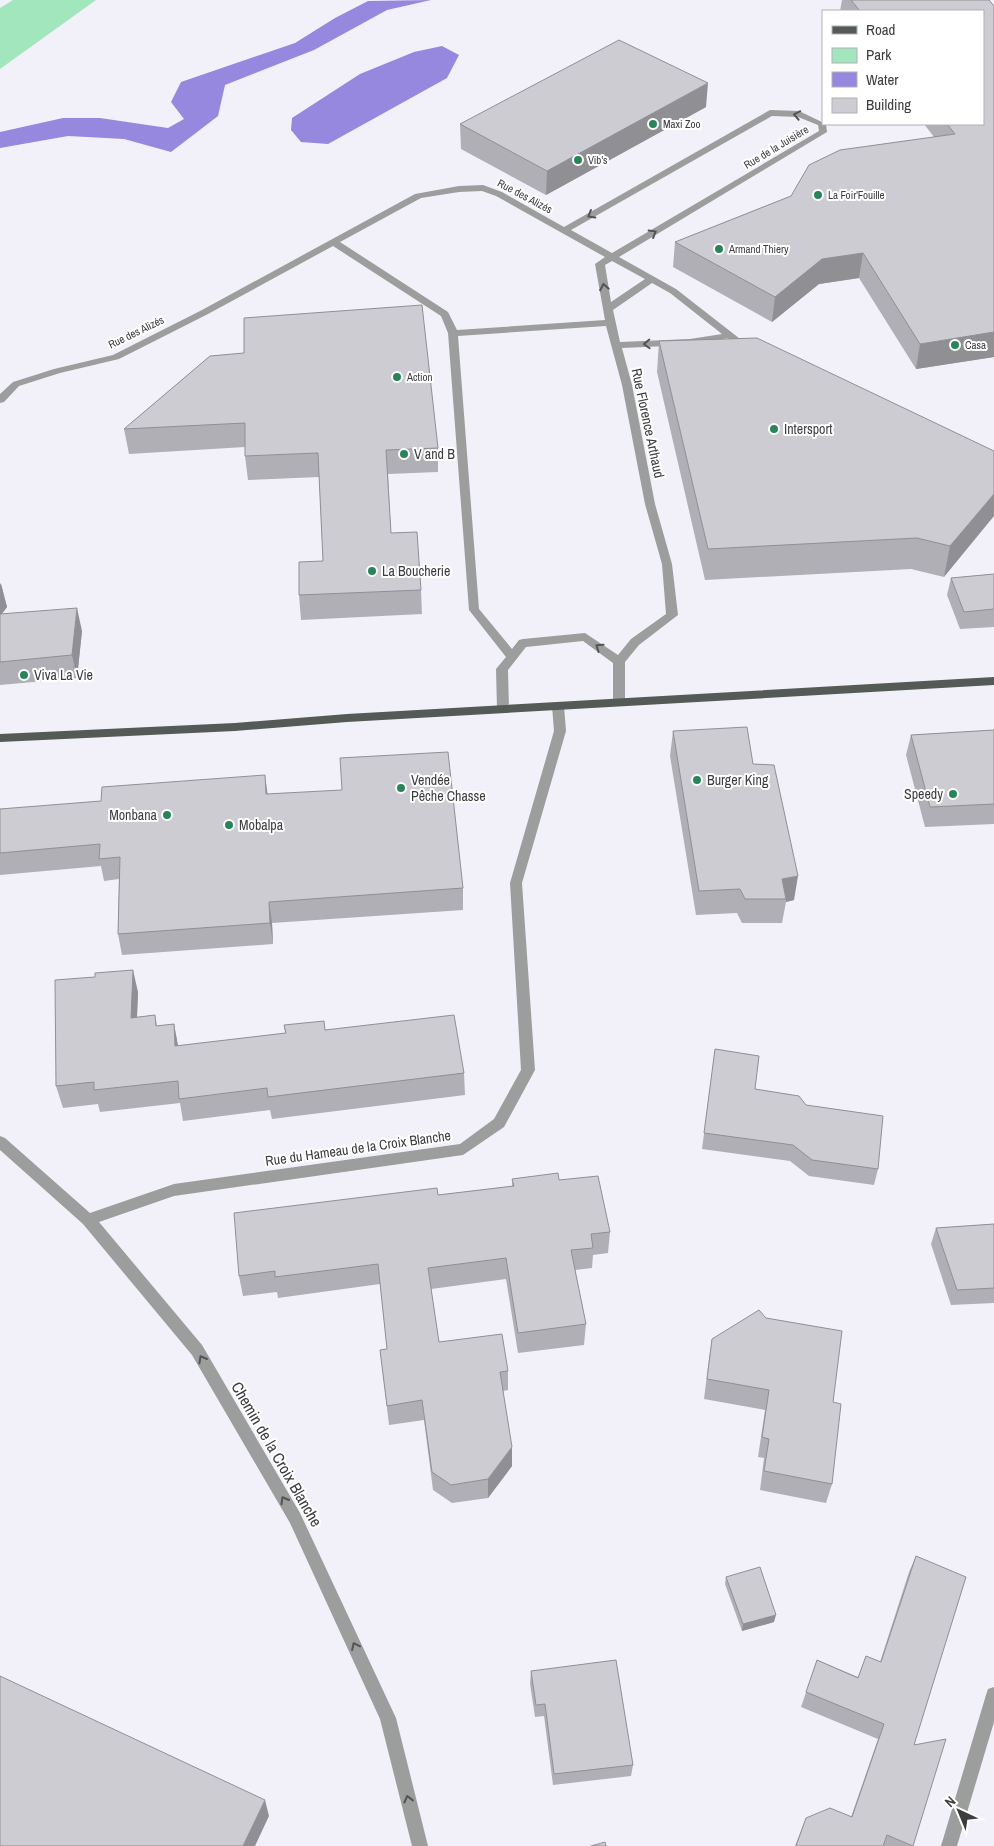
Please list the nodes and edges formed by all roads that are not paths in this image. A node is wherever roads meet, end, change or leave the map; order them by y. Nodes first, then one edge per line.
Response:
1 (822, 124) edge
2 (822, 125) edge
3 (563, 231) junction
4 (333, 242) junction
5 (611, 258) junction
6 (651, 279) junction
7 (608, 309) junction
8 (610, 323) junction
9 (453, 333) junction
10 (730, 335) junction
11 (617, 345) junction
12 (759, 354) edge
13 (0, 400) edge
14 (512, 657) junction
15 (619, 661) junction
16 (994, 681) edge
17 (619, 702) junction
18 (558, 706) junction
19 (503, 709) junction
20 (0, 738) edge
21 (0, 1142) edge
22 (88, 1220) junction
23 (994, 1695) edge
24 (420, 1846) edge
25 (949, 1846) edge

1 -> 3 street, Rue de la Juisière
5 -> 2 street, Rue de la Juisière
3 - 4 street, Rue des Alizés
3 - 5 street, Rue des Alizés
4 - 9 street
4 - 13 street, Rue des Alizés
5 - 6 street, Rue des Alizés
7 -> 5 street, Rue Florence Arthaud
6 - 7 street
6 - 10 street, Rue des Alizés
7 - 8 street, Rue Florence Arthaud
8 - 9 street
8 - 11 street, Rue Florence Arthaud
9 - 14 street
10 -> 11 street
10 - 12 street, Rue des Alizés
11 - 15 street, Rue Florence Arthaud
15 -> 14 street
14 - 19 street
15 - 17 street
16 - 17 main road
17 - 18 main road
18 - 19 main road
18 - 22 street, Rue du Hameau de la Croix Blanche
19 - 20 main road
21 - 22 street, Chemin de la Croix Blanche
24 -> 22 street, Chemin de la Croix Blanche
23 - 25 street

